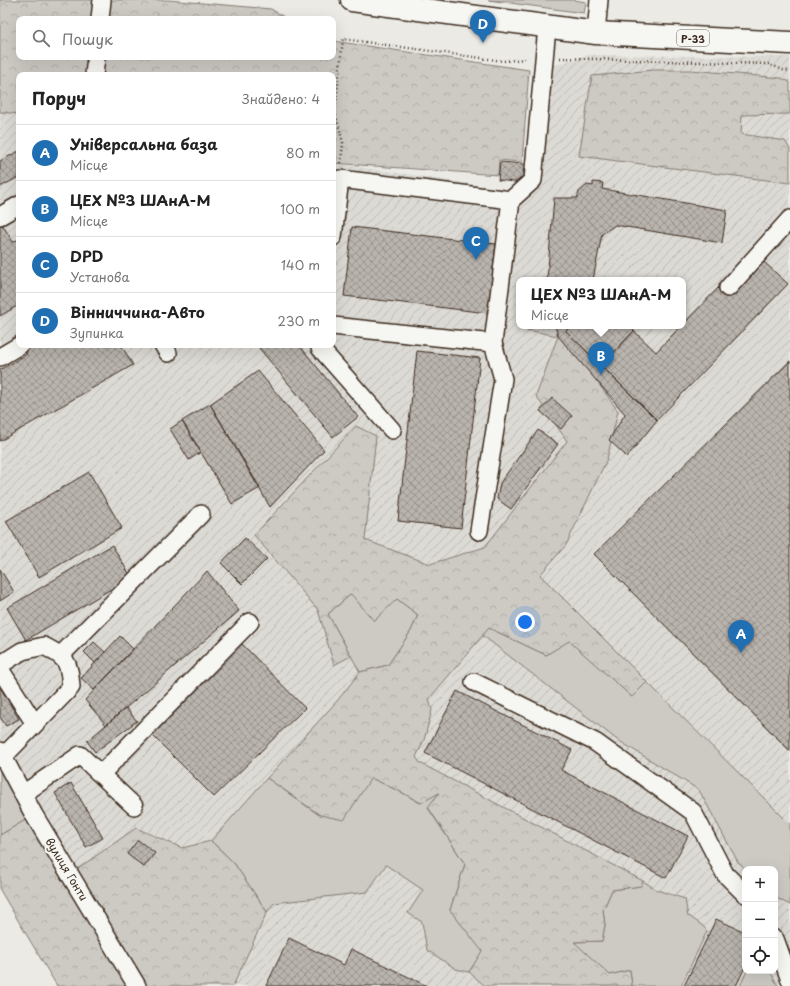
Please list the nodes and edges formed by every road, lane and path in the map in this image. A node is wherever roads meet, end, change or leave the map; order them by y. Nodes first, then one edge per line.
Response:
1 (102, 0) edge
2 (352, 0) edge
3 (599, 0) edge
4 (377, 2) edge
5 (100, 16) edge
6 (547, 27) junction
7 (596, 33) junction
8 (788, 39) edge
9 (544, 57) junction
10 (96, 60) edge
11 (790, 71) edge
12 (94, 72) edge
13 (340, 179) junction
14 (511, 200) junction
15 (16, 207) edge
16 (336, 212) edge
17 (0, 216) edge
18 (790, 219) edge
19 (728, 288) dead end
20 (336, 326) edge
21 (493, 343) junction
22 (16, 347) edge
23 (320, 348) edge
24 (0, 357) edge
25 (392, 430) dead end
26 (201, 514) dead end
27 (479, 531) dead end
28 (250, 622) dead end
29 (61, 655) junction
30 (0, 665) edge
31 (0, 669) edge
32 (474, 682) dead end
33 (35, 724) junction
34 (1, 754) edge
35 (100, 774) junction
36 (23, 794) junction
37 (134, 806) dead end
38 (742, 891) edge
39 (778, 947) edge
40 (790, 980) edge
41 (137, 986) edge

1 - 5 street
2 - 4 main road, Р-33
3 - 7 street
4 - 6 main road, Р-33
6 - 7 main road, Р-33
6 - 9 street
7 - 8 main road, Р-33
9 - 11 path
9 - 13 path
9 - 14 street
10 - 12 street
13 - 14 street
13 - 16 street
14 - 21 street
15 - 17 street
18 - 19 street
20 - 21 street
21 - 27 street
22 - 24 street
23 - 25 street
26 - 29 street
28 - 35 street
29 - 30 street
29 - 33 street
31 - 33 street
32 - 38 street
33 - 34 street
34 - 36 street, вулиця Гонти
35 - 36 street
35 - 37 street
36 - 41 street, вулиця Гонти
39 - 40 street

